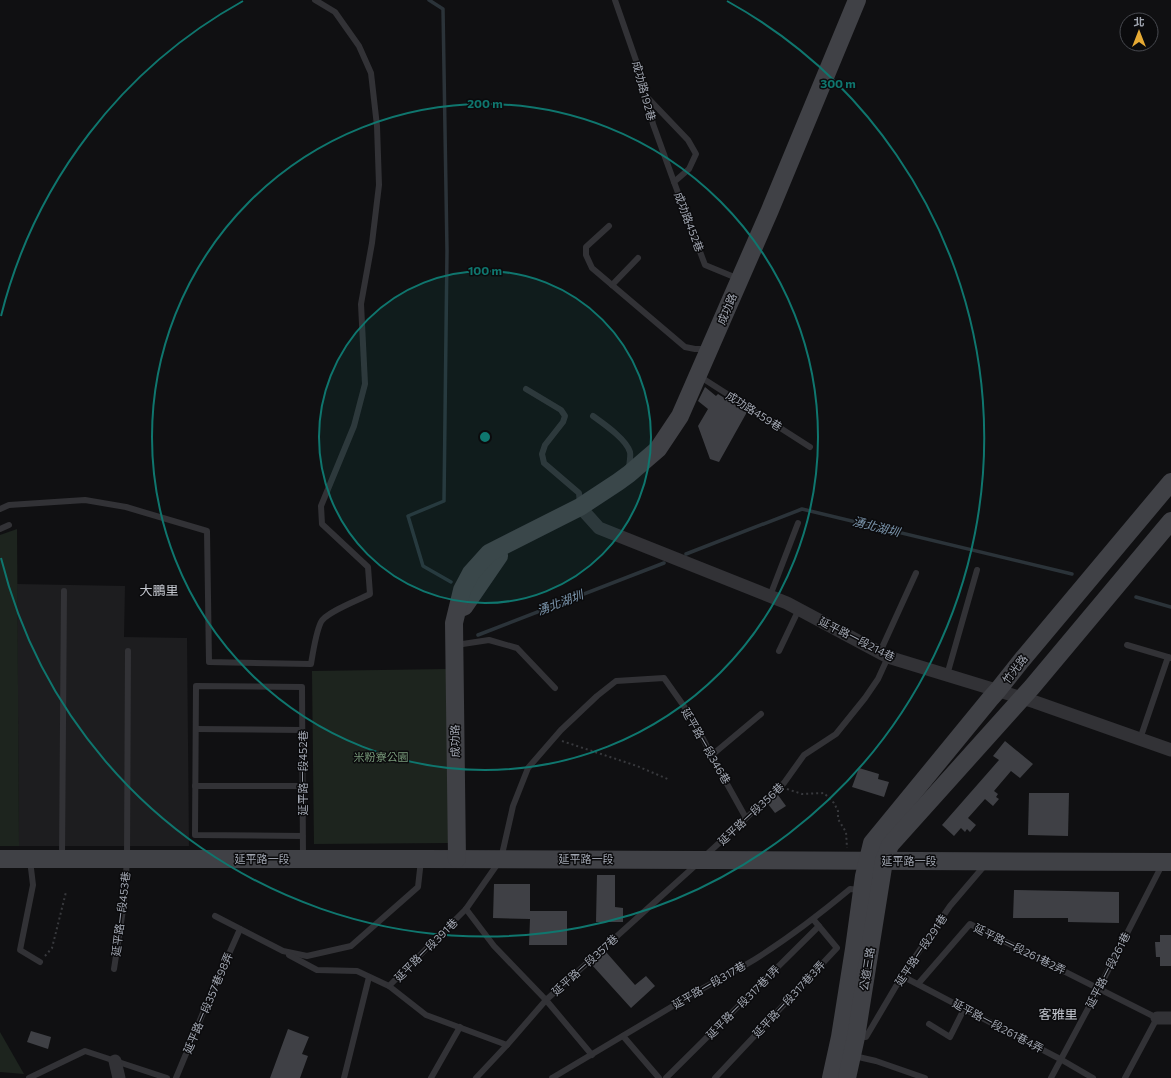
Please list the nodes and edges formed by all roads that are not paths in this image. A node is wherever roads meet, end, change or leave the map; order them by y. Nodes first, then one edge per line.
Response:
1 (315, 0) edge
2 (615, 0) edge
3 (857, 0) edge
4 (646, 96) junction
5 (674, 182) junction
6 (609, 226) dead end
7 (638, 258) dead end
8 (740, 280) junction
9 (612, 285) junction
10 (709, 349) junction
11 (698, 375) junction
12 (526, 389) dead end
13 (593, 416) dead end
14 (810, 446) dead end
15 (629, 474) junction
16 (1171, 482) edge
17 (580, 507) junction
18 (0, 509) edge
19 (1171, 521) edge
20 (798, 523) dead end
21 (9, 525) dead end
22 (0, 529) edge
23 (977, 570) dead end
24 (916, 572) dead end
25 (64, 591) dead end
26 (770, 596) junction
27 (799, 609) junction
28 (1127, 645) dead end
29 (454, 646) junction
30 (128, 651) dead end
31 (779, 651) dead end
32 (884, 655) junction
33 (1170, 657) edge
34 (947, 675) junction
35 (555, 688) dead end
36 (998, 690) junction
37 (1021, 698) junction
38 (761, 714) dead end
39 (196, 730) junction
40 (302, 730) junction
41 (1140, 739) junction
42 (1171, 750) edge
43 (712, 755) junction
44 (195, 786) junction
45 (302, 786) junction
46 (746, 818) junction
47 (303, 836) junction
48 (303, 858) junction
49 (0, 859) edge
50 (30, 859) junction
51 (62, 859) junction
52 (421, 859) junction
53 (457, 859) junction
54 (501, 859) junction
55 (127, 860) junction
56 (702, 860) junction
57 (875, 861) junction
58 (989, 861) junction
59 (1167, 862) edge
60 (862, 890) junction
61 (466, 909) junction
62 (215, 916) dead end
63 (813, 919) junction
64 (819, 926) junction
65 (240, 929) junction
66 (845, 948) junction
67 (282, 951) junction
68 (40, 962) road end
69 (114, 969) dead end
70 (902, 976) junction
71 (369, 977) junction
72 (918, 984) junction
73 (389, 986) junction
74 (1099, 988) junction
75 (546, 1000) junction
76 (964, 1009) junction
77 (1157, 1018) junction
78 (1171, 1018) edge
79 (929, 1024) dead end
80 (460, 1028) junction
81 (623, 1036) junction
82 (856, 1037) junction
83 (507, 1045) junction
84 (592, 1055) junction
85 (852, 1056) junction
86 (1062, 1060) junction
87 (115, 1061) junction
88 (564, 1072) junction
89 (29, 1078) edge
90 (118, 1078) edge
91 (167, 1078) edge
92 (176, 1078) edge
93 (344, 1078) edge
94 (431, 1078) edge
95 (476, 1078) edge
96 (552, 1078) edge
97 (568, 1078) edge
98 (659, 1078) edge
99 (666, 1078) edge
100 (715, 1078) edge
101 (831, 1078) edge
102 (848, 1078) edge
103 (925, 1078) edge
104 (1051, 1078) edge
105 (1093, 1078) edge
106 (1125, 1078) edge

1 - 18 lane
2 - 4 lane, 成功路192巷
3 - 8 street, 成功路
4 - 5 lane, 成功路192巷
4 - 5 lane, 成功路452巷
5 - 8 lane, 成功路452巷
6 - 9 lane
7 - 9 lane
8 - 10 street, 成功路
9 - 10 lane
10 - 11 street, 成功路
11 - 14 lane, 成功路459巷
11 - 15 street, 成功路
12 - 17 lane
13 - 15 lane
15 - 17 street, 成功路
16 - 36 street, 竹光路
17 - 26 street, 延平路一段214巷
17 - 29 street, 成功路
19 - 37 street, 竹光路
20 - 26 lane
21 - 22 lane
23 - 34 lane
24 - 32 lane, 延平路一段356巷
25 - 51 lane
26 - 27 street, 延平路一段214巷
27 - 31 lane
27 - 32 street, 延平路一段214巷
28 - 33 lane
29 - 35 lane
29 - 53 street, 成功路
30 - 55 lane, 延平路一段453巷
32 - 34 street, 延平路一段214巷
32 - 46 lane, 延平路一段356巷
33 - 41 lane
34 - 36 street, 延平路一段214巷
36 - 37 street, 延平路一段214巷
36 - 57 street, 竹光路
37 - 41 street, 延平路一段214巷
37 - 57 street, 竹光路
38 - 43 lane
39 - 40 lane
39 - 40 lane, 延平路一段452巷
39 - 44 lane
40 - 45 lane, 延平路一段452巷
41 - 42 street, 延平路一段214巷
43 - 46 lane, 延平路一段346巷
43 - 54 lane, 延平路一段346巷
44 - 45 lane
44 - 47 lane
45 - 47 lane, 延平路一段452巷
46 - 56 lane, 延平路一段356巷
47 - 48 lane, 延平路一段452巷
48 - 52 street, 延平路一段
48 - 55 street, 延平路一段
49 - 50 street, 延平路一段
50 - 51 street, 延平路一段
50 - 68 lane
51 - 55 street, 延平路一段
52 - 53 street, 延平路一段
52 - 67 lane
53 - 54 street, 延平路一段
54 - 56 street, 延平路一段
54 - 61 lane, 延平路一段391巷
55 - 69 lane, 延平路一段453巷
56 - 57 street, 延平路一段
56 - 75 lane, 延平路一段357巷
57 - 58 street, 延平路一段
57 - 60 street, 公道三路
57 - 82 street, 公道三路
58 - 59 street, 延平路一段
58 - 70 lane, 延平路一段291巷
59 - 74 lane, 延平路一段261巷
60 - 63 lane, 延平路一段317巷
60 - 66 street, 公道三路
61 - 73 lane, 延平路一段391巷
61 - 75 lane
62 - 65 lane, 延平路一段391巷
63 - 64 lane
63 - 81 lane, 延平路一段317巷
64 - 66 lane
64 - 99 lane, 延平路一段317巷1弄
65 - 67 lane, 延平路一段391巷
65 - 92 lane, 延平路一段357巷98弄
66 - 100 lane, 延平路一段317巷3弄
66 - 101 street, 公道三路
67 - 71 lane, 延平路一段391巷
70 - 72 lane, 延平路一段261巷4弄
70 - 82 lane, 延平路一段291巷
71 - 73 lane, 延平路一段391巷
71 - 93 lane
72 - 74 lane, 延平路一段261巷2弄
72 - 76 lane, 延平路一段261巷4弄
73 - 80 lane
74 - 77 lane
74 - 86 lane, 延平路一段261巷
75 - 83 lane, 延平路一段357巷
75 - 84 lane
76 - 79 lane
76 - 86 lane, 延平路一段261巷4弄
77 - 78 street
77 - 106 lane
80 - 83 lane
80 - 94 lane
81 - 84 lane, 延平路一段317巷
81 - 98 lane
82 - 85 street, 公道三路
83 - 95 lane, 延平路一段357巷
84 - 88 lane, 延平路一段317巷
85 - 102 street, 公道三路
85 - 103 lane
86 - 104 lane, 延平路一段261巷
86 - 105 lane, 延平路一段261巷4弄
87 - 89 lane
87 - 90 street
87 - 91 lane
88 - 96 lane, 延平路一段317巷
88 - 97 lane

